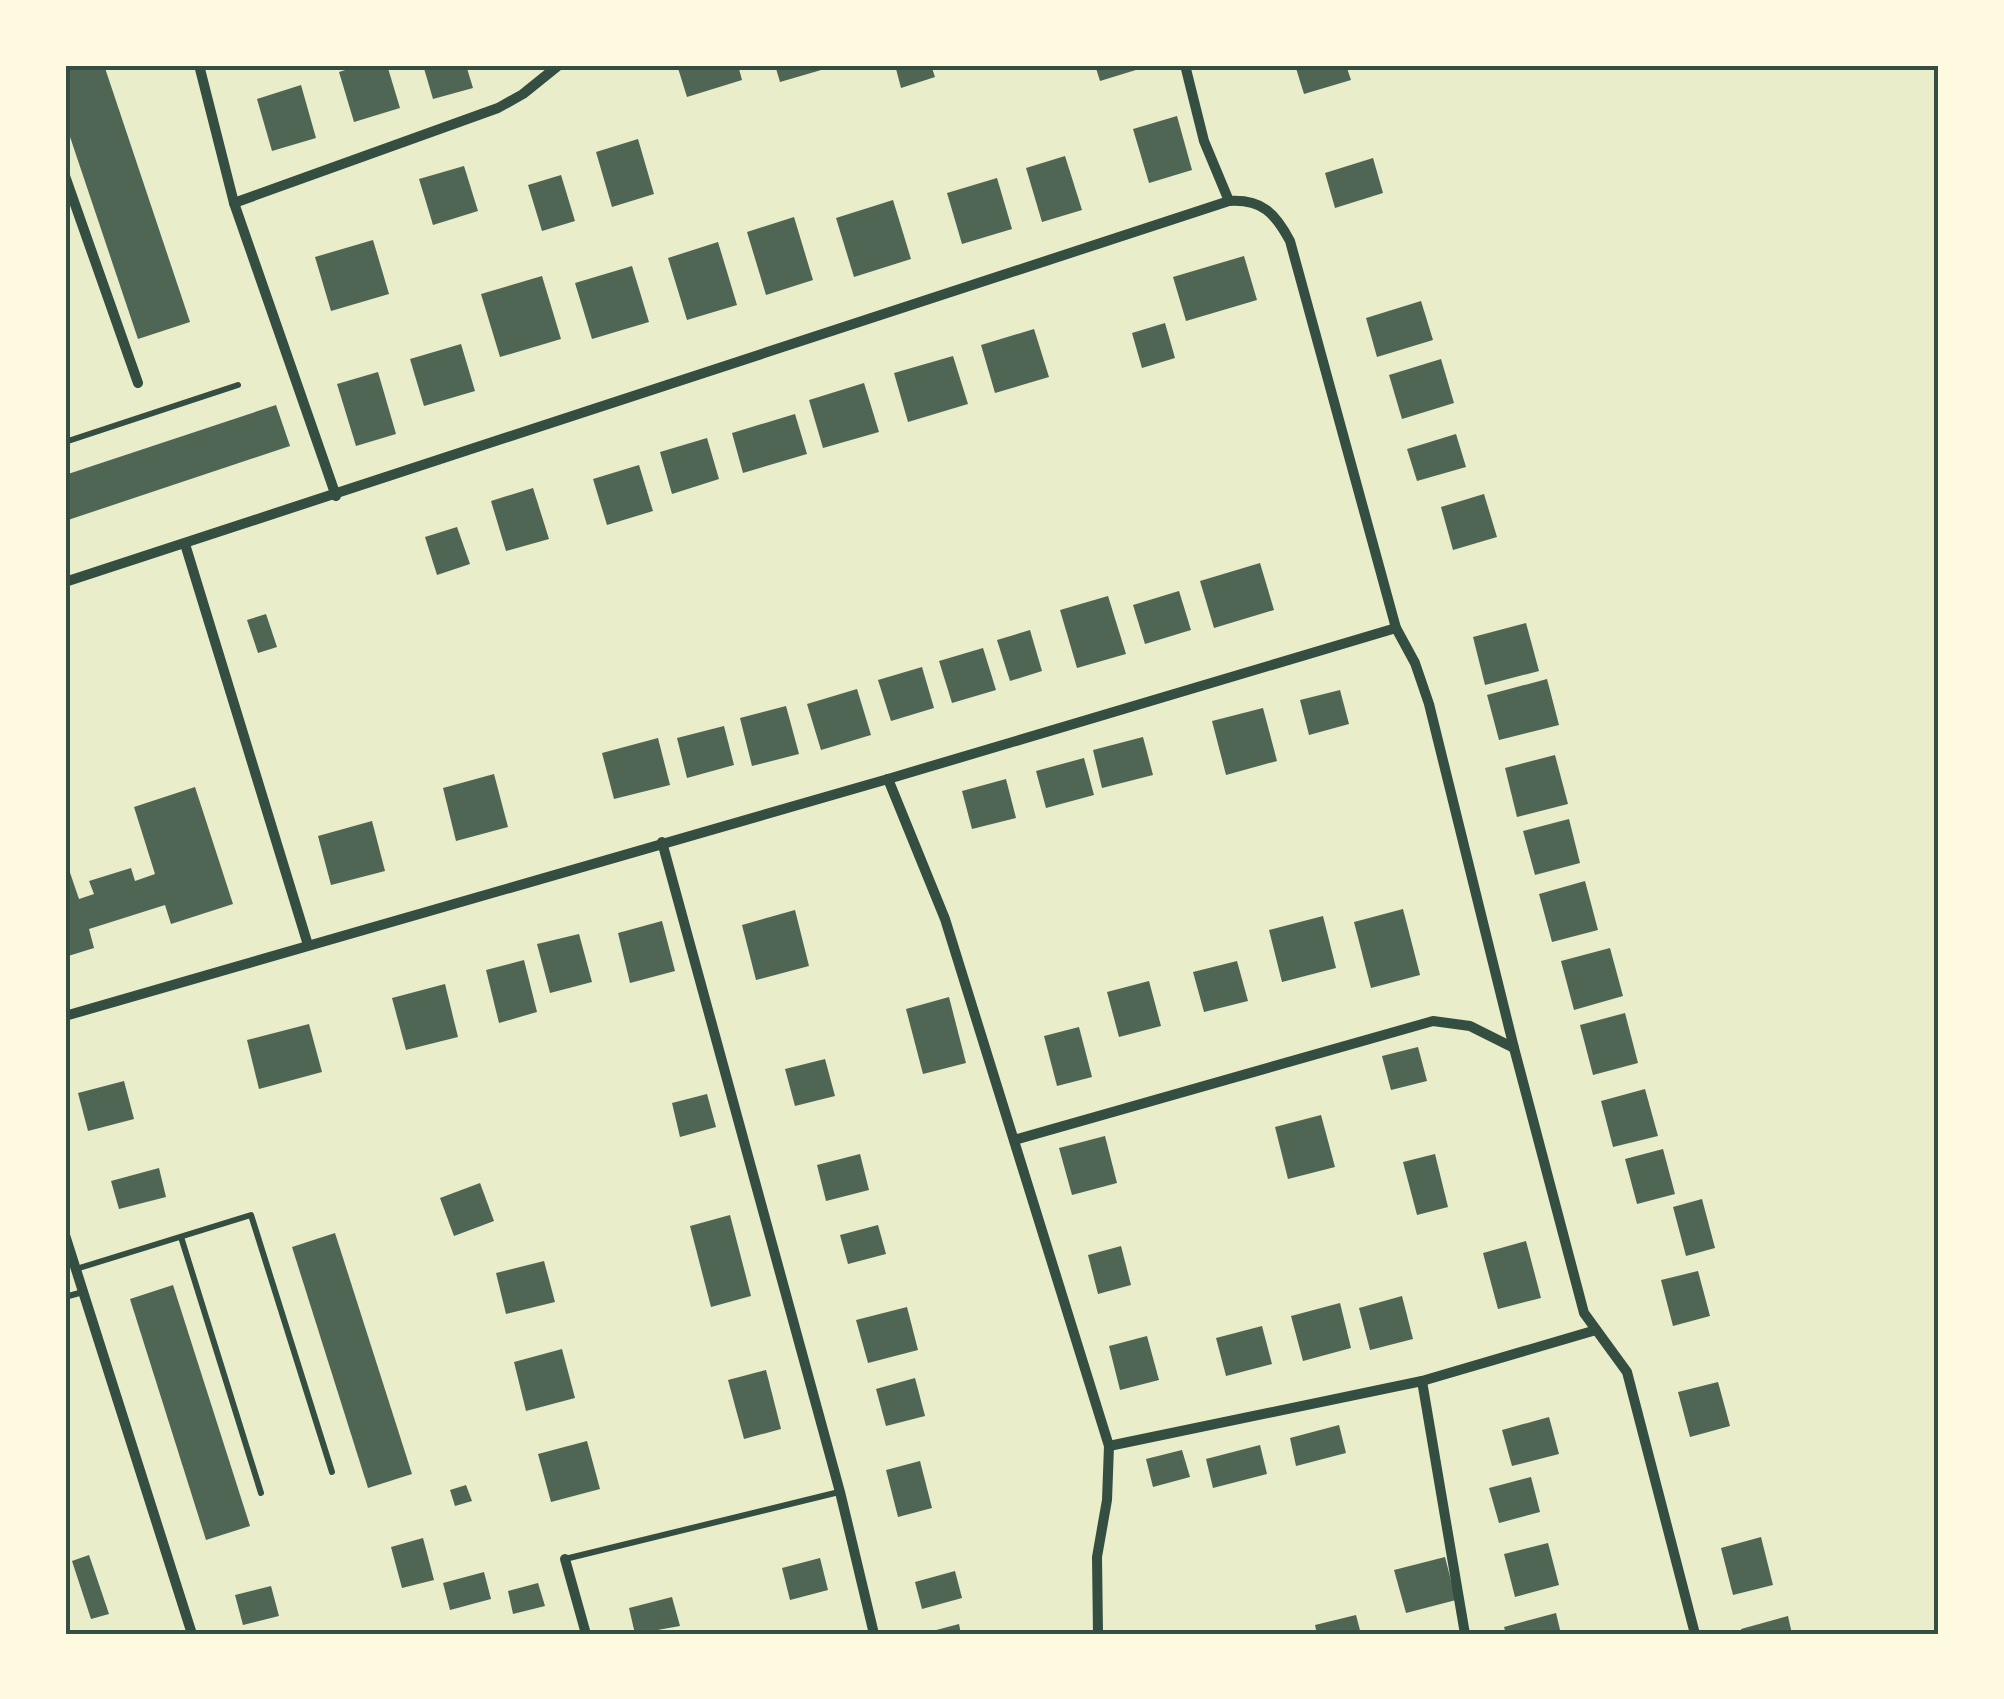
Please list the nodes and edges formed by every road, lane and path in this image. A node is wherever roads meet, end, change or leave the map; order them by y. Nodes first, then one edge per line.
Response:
1 (199, 65) edge
2 (559, 65) edge
3 (1185, 65) edge
4 (65, 176) edge
5 (1229, 201) junction
6 (234, 203) junction
7 (79, 221) junction
8 (65, 226) edge
9 (138, 384) dead end
10 (238, 385) dead end
11 (65, 442) edge
12 (336, 496) junction
13 (185, 544) junction
14 (65, 582) edge
15 (1396, 628) junction
16 (888, 779) junction
17 (662, 842) junction
18 (308, 945) junction
19 (65, 1016) edge
20 (1514, 1048) junction
21 (1014, 1140) junction
22 (65, 1235) edge
23 (181, 1237) junction
24 (76, 1270) junction
25 (83, 1292) junction
26 (65, 1297) edge
27 (1596, 1330) junction
28 (1422, 1381) junction
29 (1110, 1446) junction
30 (332, 1472) dead end
31 (840, 1492) junction
32 (262, 1493) dead end
33 (565, 1559) joint
34 (192, 1634) edge
35 (586, 1634) edge
36 (874, 1634) edge
37 (1098, 1634) edge
38 (1465, 1634) edge
39 (1695, 1634) edge

1 - 6 street
2 - 6 street
3 - 5 street
4 - 7 street
5 - 12 street
5 - 15 street
6 - 12 street
7 - 8 street
7 - 9 street
10 - 11 lane
12 - 13 street
13 - 14 street
13 - 18 street
15 - 16 street
15 - 20 street
16 - 17 street
16 - 21 street
17 - 18 street
17 - 31 street
18 - 19 street
20 - 21 street
20 - 27 street
21 - 29 street
22 - 24 street
23 - 24 lane
23 - 30 lane
23 - 32 lane
24 - 25 street
25 - 26 lane
25 - 34 street
27 - 28 street
27 - 39 street
28 - 29 street
28 - 38 street
29 - 37 street
31 - 33 lane
31 - 36 street
33 - 35 street

